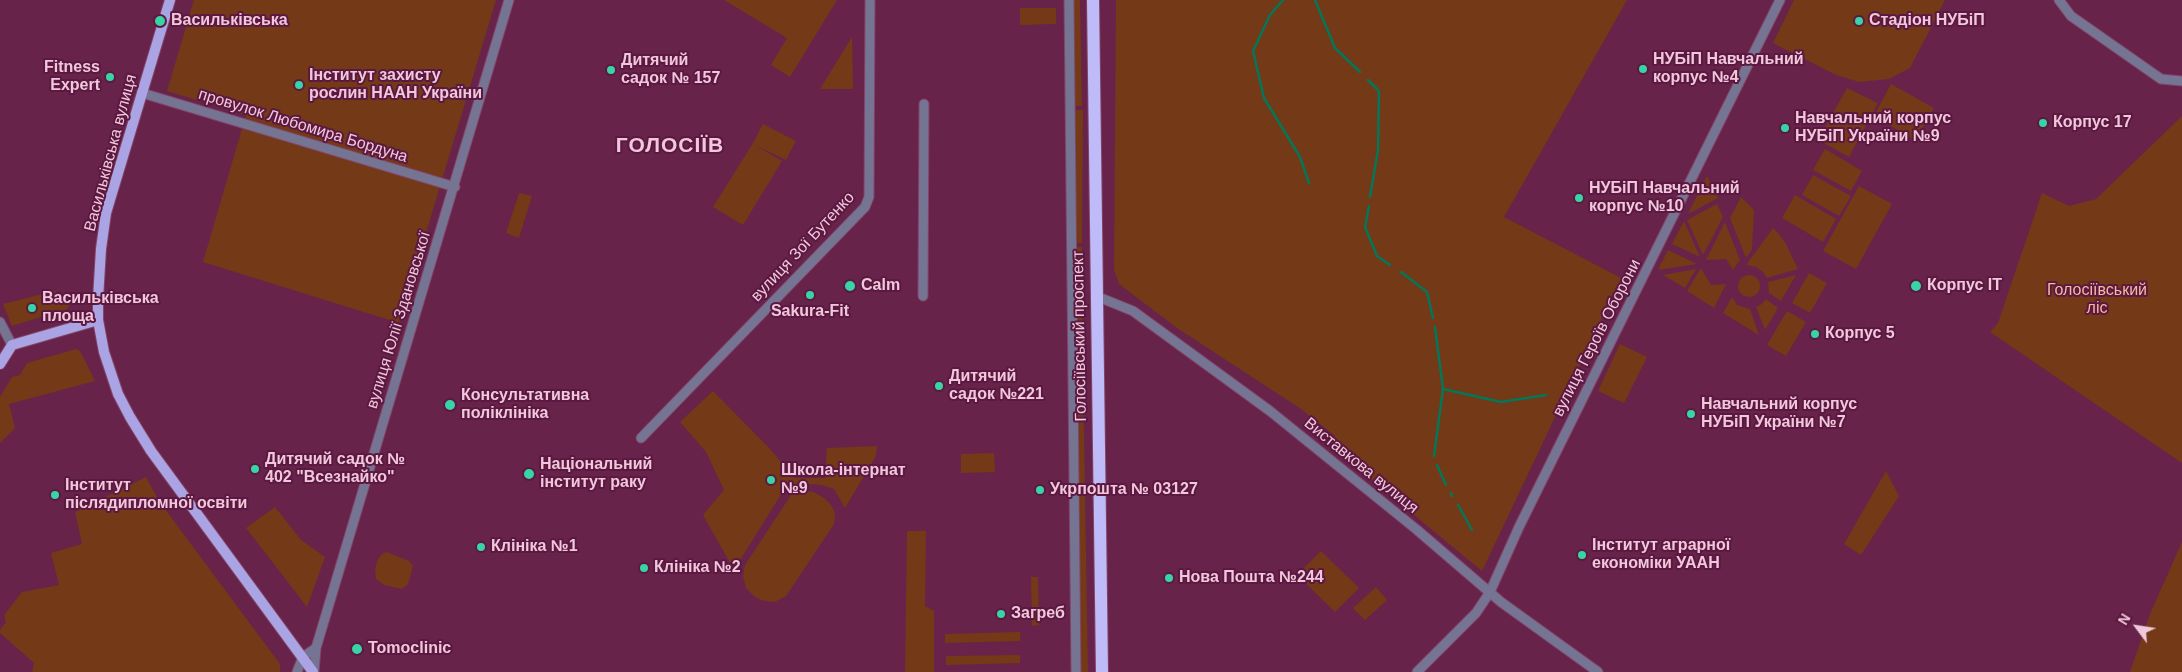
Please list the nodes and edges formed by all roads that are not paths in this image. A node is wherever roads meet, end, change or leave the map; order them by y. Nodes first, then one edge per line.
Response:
1 (170, 0) edge
2 (509, 0) edge
3 (870, 0) edge
4 (1069, 0) edge
5 (1093, 0) edge
6 (1780, 0) edge
7 (2059, 0) edge
8 (2182, 81) edge
9 (142, 93) junction
10 (924, 104) dead end
11 (455, 188) junction
12 (923, 296) dead end
13 (1096, 296) junction
14 (98, 320) junction
15 (0, 322) edge
16 (12, 345) junction
17 (0, 364) edge
18 (641, 438) dead end
19 (1490, 592) junction
20 (316, 648) junction
21 (303, 657) junction
22 (297, 672) edge
23 (314, 672) edge
24 (1076, 672) edge
25 (1102, 672) edge
26 (1417, 672) edge
27 (1598, 672) edge

1 - 9 main road, Васильківська вулиця
2 - 11 street, вулиця Юлії Здановської
3 - 18 street, вулиця Зої Бутенко
4 - 24 street, Голосіївський проспект
5 - 13 highway, Голосіївський проспект
6 - 19 street, вулиця Героїв Оборони
7 - 8 street
9 - 11 street, провулок Любомира Бордуна
9 - 14 main road, Васильківська вулиця
10 - 12 street
11 - 20 street, вулиця Юлії Здановської
13 - 19 street, Виставкова вулиця
13 - 25 highway, Голосіївський проспект
14 - 16 main road
14 - 21 main road, Васильківська вулиця
15 - 16 street
16 - 17 main road
19 - 26 street, вулиця Героїв Оборони
19 - 27 street, Виставкова вулиця
20 - 21 street
20 - 23 street, вулиця Юлії Здановської
21 - 22 street
21 - 23 main road, Васильківська вулиця

